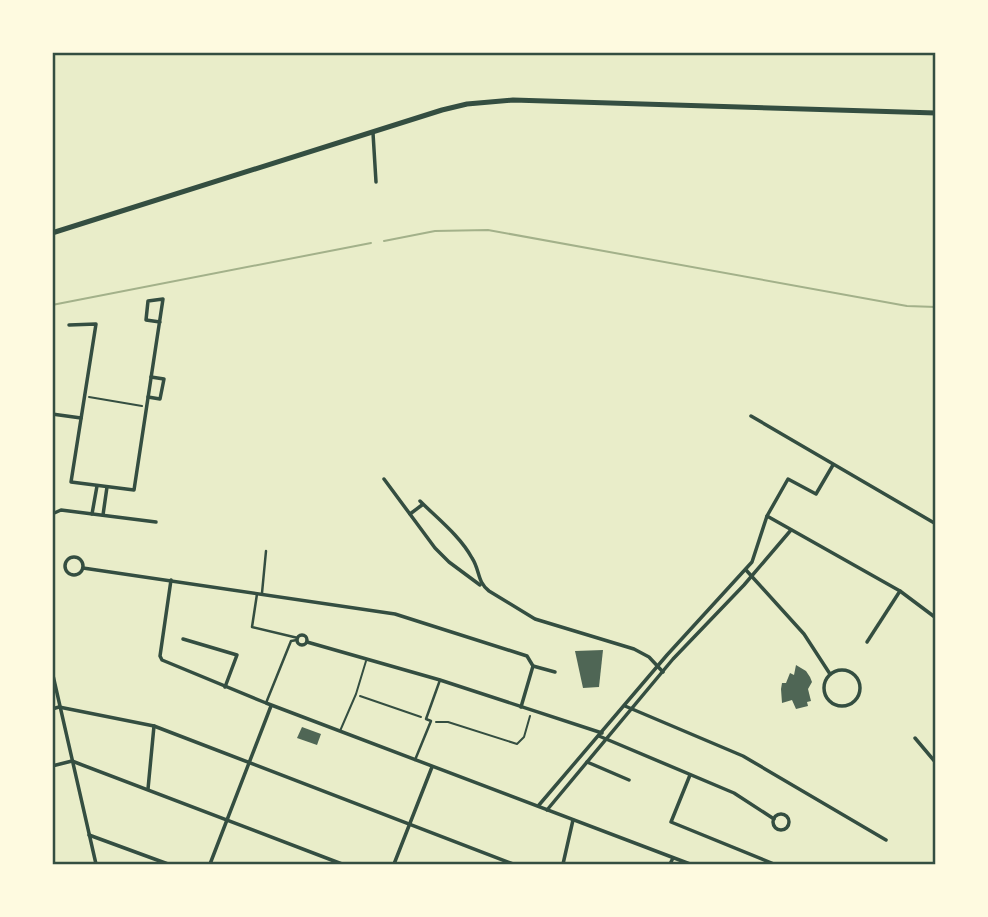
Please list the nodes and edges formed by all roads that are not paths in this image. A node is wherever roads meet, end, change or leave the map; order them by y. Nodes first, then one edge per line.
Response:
1 (936, 113) edge
2 (372, 131) junction
3 (376, 182) dead end
4 (52, 233) edge
5 (160, 322) junction
6 (69, 325) dead end
7 (151, 377) junction
8 (148, 397) junction
9 (52, 414) edge
10 (751, 416) dead end
11 (81, 418) junction
12 (834, 465) junction
13 (384, 478) dead end
14 (97, 486) junction
15 (107, 487) junction
16 (52, 514) edge
17 (92, 514) junction
18 (410, 514) junction
19 (103, 516) junction
20 (767, 516) junction
21 (156, 522) dead end
22 (936, 524) edge
23 (791, 530) junction
24 (266, 551) dead end
25 (83, 568) junction
26 (746, 570) junction
27 (753, 575) junction
28 (171, 580) junction
29 (482, 586) junction
30 (900, 591) junction
31 (260, 594) junction
32 (936, 618) edge
33 (183, 639) dead end
34 (298, 639) junction
35 (867, 642) dead end
36 (367, 660) junction
37 (533, 666) junction
38 (657, 667) junction
39 (52, 671) edge
40 (663, 671) junction
41 (555, 672) dead end
42 (830, 674) junction
43 (440, 680) junction
44 (225, 687) junction
45 (266, 703) junction
46 (271, 706) junction
47 (521, 706) junction
48 (625, 706) junction
49 (59, 707) junction
50 (52, 709) edge
51 (632, 709) junction
52 (154, 726) junction
53 (339, 731) junction
54 (601, 735) junction
55 (915, 738) dead end
56 (607, 740) junction
57 (415, 760) junction
58 (72, 761) junction
59 (587, 762) junction
60 (249, 763) junction
61 (936, 763) edge
62 (52, 766) edge
63 (432, 767) junction
64 (690, 775) junction
65 (629, 780) dead end
66 (148, 789) junction
67 (538, 806) junction
68 (547, 810) junction
69 (774, 819) junction
70 (573, 820) junction
71 (226, 821) junction
72 (409, 824) junction
73 (89, 835) junction
74 (886, 840) dead end
75 (673, 858) junction
76 (96, 864) edge
77 (168, 864) edge
78 (210, 864) edge
79 (342, 864) edge
80 (394, 864) edge
81 (513, 864) edge
82 (563, 864) edge
83 (670, 864) edge
84 (690, 864) edge
85 (774, 864) edge

1 - 2 main road
2 - 3 street
2 - 4 main road
5 - 5 street
5 - 7 street
6 - 11 street
7 - 8 street
7 - 8 street
8 - 15 street
9 - 11 street
10 - 12 street
11 - 14 street
12 - 20 street
12 - 22 street
13 - 18 street
14 - 15 street
14 - 17 street
15 - 19 street
16 - 17 street
17 - 19 street
18 - 29 street
18 - 29 street
19 - 21 street
20 - 23 street
20 - 26 street
23 - 27 street
23 - 30 street
24 - 31 street
25 - 25 street
25 - 28 street
26 - 27 street
26 - 38 street
27 - 40 street
27 - 42 street
28 - 31 street
28 - 44 street
29 - 38 street
30 - 32 street
30 - 35 street
31 - 34 street
31 - 37 street
33 - 44 street
34 - 36 street
34 - 45 street
36 - 43 street
36 - 53 lane
37 - 41 street
37 - 47 street
38 - 40 street
38 - 48 street
39 - 49 street
40 - 51 street
42 - 42 street
43 - 47 street
43 - 57 street
44 - 45 street
45 - 46 street
46 - 53 street
46 - 60 street
47 - 54 street
48 - 51 street
48 - 54 street
49 - 50 street
49 - 52 street
49 - 58 street
51 - 56 street
51 - 74 street
52 - 60 street
52 - 66 street
53 - 57 street
54 - 56 street
54 - 67 street
55 - 61 street
56 - 59 street
56 - 64 street
57 - 63 street
58 - 62 street
58 - 66 street
58 - 73 street
59 - 65 street
59 - 68 street
60 - 71 street
60 - 72 street
63 - 67 street
63 - 72 street
64 - 69 street
64 - 85 street
66 - 71 street
67 - 68 street
68 - 70 street
69 - 69 street
70 - 75 street
70 - 82 street
71 - 78 street
71 - 79 street
72 - 80 street
72 - 81 street
73 - 76 street
73 - 77 street
75 - 83 street
75 - 84 street

